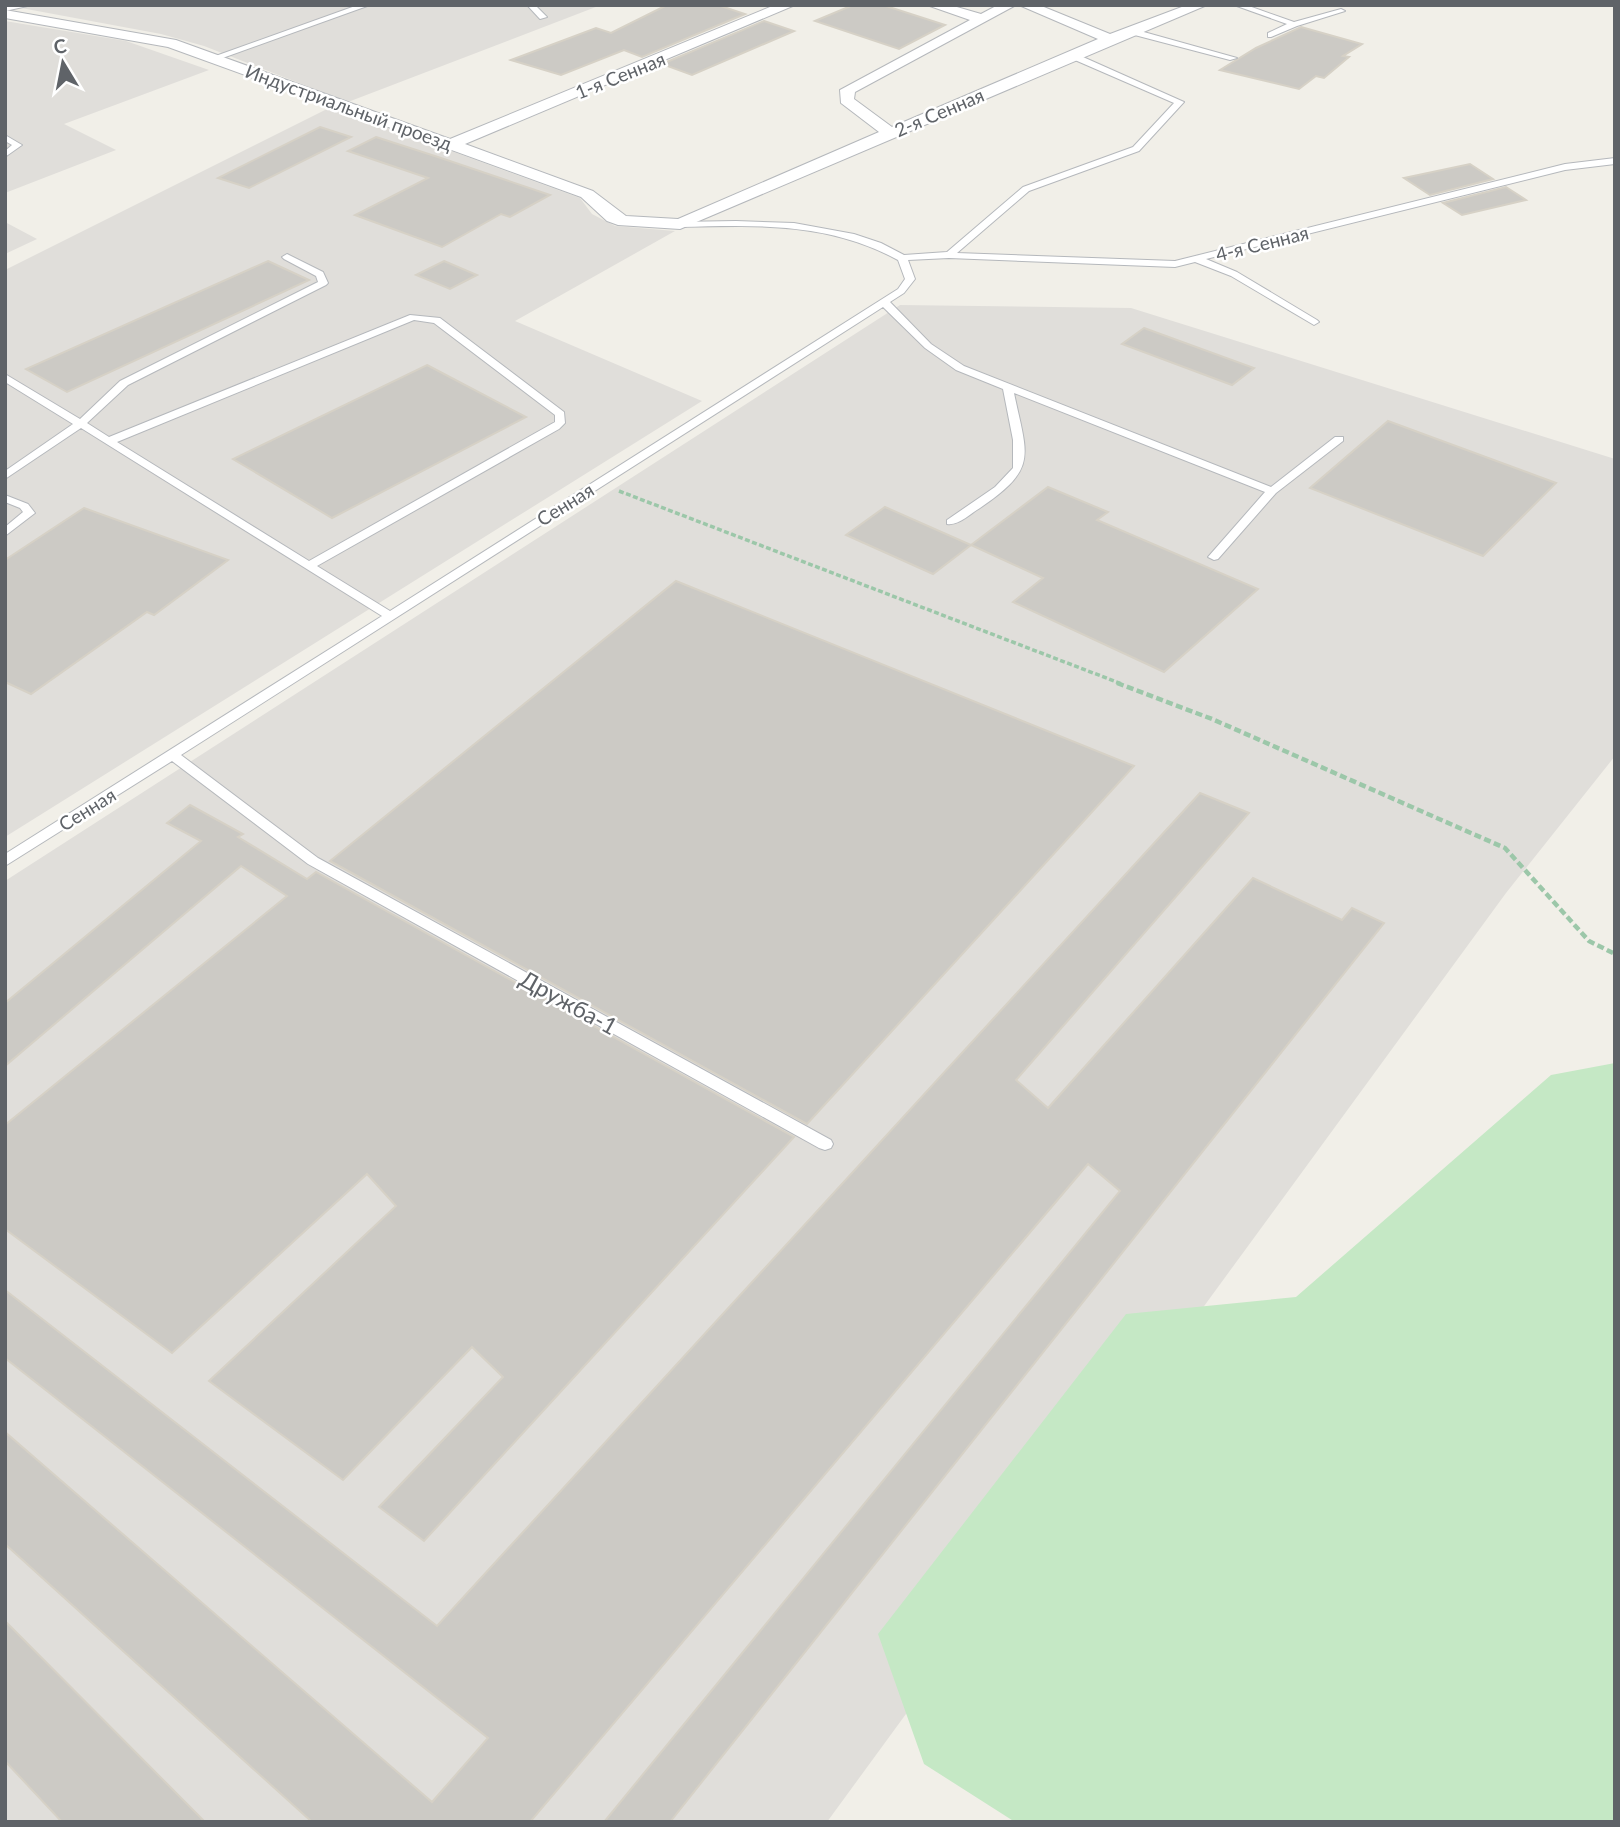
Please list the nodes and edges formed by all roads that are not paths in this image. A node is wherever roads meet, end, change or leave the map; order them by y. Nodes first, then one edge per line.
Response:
1 (28, 5) edge
2 (366, 5) edge
3 (531, 5) edge
4 (788, 5) edge
5 (934, 5) edge
6 (1009, 5) edge
7 (1026, 5) edge
8 (1200, 5) edge
9 (1238, 5) edge
10 (5, 11) edge
11 (1341, 11) dead end
12 (543, 17) dead end
13 (983, 19) junction
14 (1294, 24) junction
15 (1130, 31) junction
16 (1271, 35) dead end
17 (1110, 39) junction
18 (1072, 55) junction
19 (214, 58) junction
20 (1234, 58) dead end
21 (890, 133) junction
22 (5, 137) edge
23 (452, 144) junction
24 (5, 155) edge
25 (1615, 161) edge
26 (1598, 163) junction
27 (1615, 174) edge
28 (680, 223) junction
29 (949, 255) junction
30 (287, 257) dead end
31 (901, 258) junction
32 (1198, 259) junction
33 (884, 302) junction
34 (1314, 321) dead end
35 (5, 377) edge
36 (1008, 387) junction
37 (80, 424) junction
38 (1339, 439) dead end
39 (109, 441) junction
40 (5, 476) edge
41 (1272, 491) junction
42 (5, 498) edge
43 (951, 522) dead end
44 (5, 533) edge
45 (1214, 557) dead end
46 (309, 566) junction
47 (390, 616) junction
48 (172, 755) junction
49 (5, 861) edge
50 (825, 1144) dead end

1 - 10 lane
2 - 19 lane
3 - 12 lane
4 - 23 street, 1-я Сенная
5 - 13 street
6 - 13 street
7 - 17 street
8 - 15 street, 2-я Сенная
9 - 14 lane
10 - 19 street, Индустриальный проезд
11 - 14 lane
13 - 21 street
14 - 16 lane
15 - 17 street, 2-я Сенная
15 - 20 lane
17 - 18 street, 2-я Сенная
18 - 21 street, 2-я Сенная
18 - 29 lane
19 - 23 street, Индустриальный проезд
21 - 28 street, 2-я Сенная
22 - 24 lane
23 - 28 street, Индустриальный проезд
25 - 26 lane, 4-я Сенная
26 - 27 lane
26 - 32 lane, 4-я Сенная
28 - 31 lane
29 - 31 lane, 4-я Сенная
29 - 32 lane, 4-я Сенная
30 - 37 lane
31 - 33 lane, Сенная
32 - 34 lane
33 - 36 lane
33 - 47 lane, Сенная
35 - 37 lane
36 - 41 lane
36 - 43 lane
37 - 39 lane
37 - 40 lane
38 - 41 lane
39 - 46 lane
39 - 46 lane
41 - 45 lane
42 - 44 lane
46 - 47 lane
47 - 48 lane, Сенная
48 - 49 lane, Сенная
48 - 50 lane, Дружба-1

